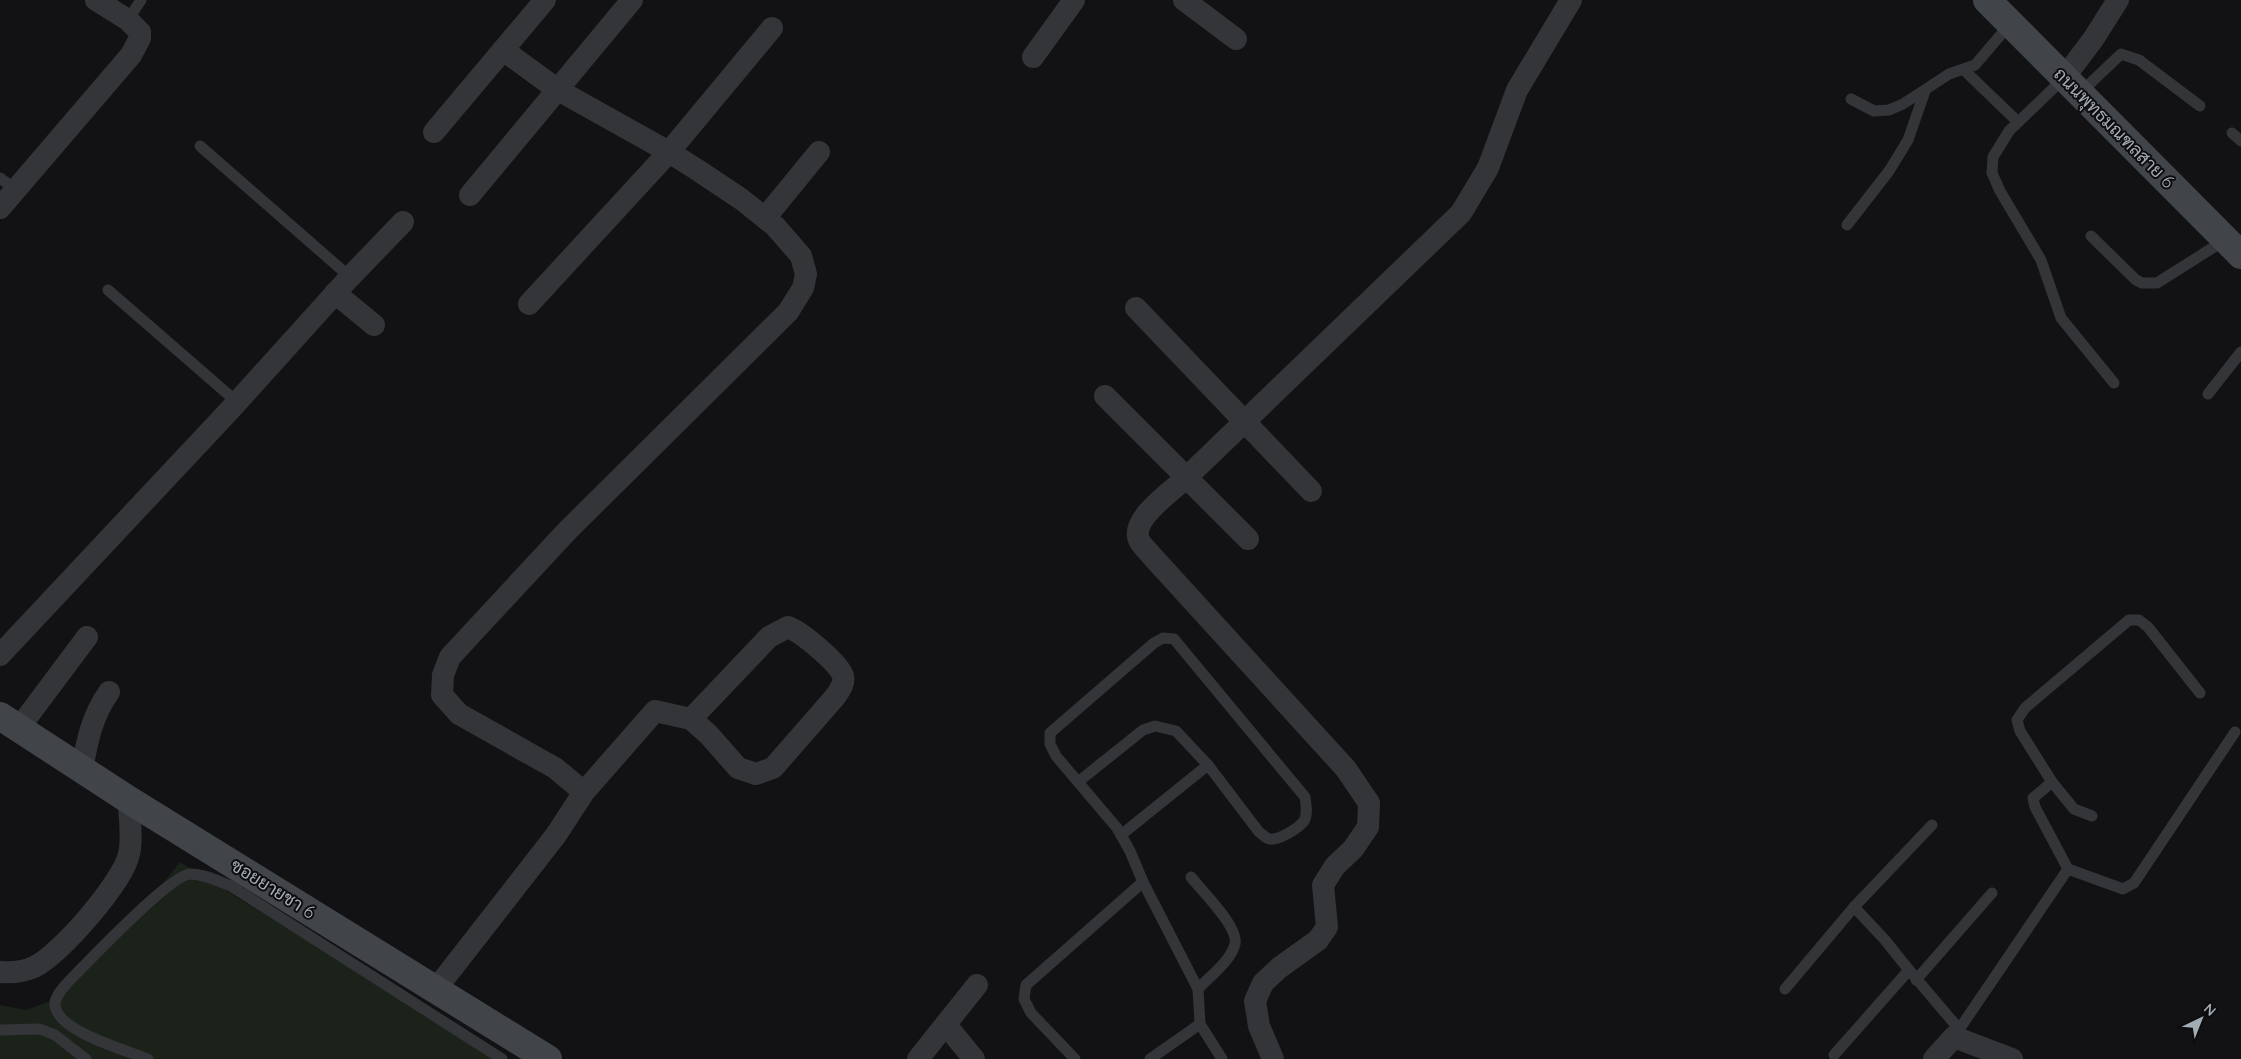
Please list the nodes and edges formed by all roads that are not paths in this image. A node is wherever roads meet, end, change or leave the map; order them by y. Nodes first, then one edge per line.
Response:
1 (96, 0) edge
2 (141, 0) edge
3 (545, 0) edge
4 (632, 0) edge
5 (1074, 0) edge
6 (1184, 0) edge
7 (1571, 0) edge
8 (2118, 0) edge
9 (1996, 7) edge
10 (128, 20) junction
11 (772, 28) dead end
12 (1236, 40) dead end
13 (503, 50) junction
14 (1033, 57) dead end
15 (1964, 70) junction
16 (2072, 85) junction
17 (558, 90) junction
18 (1925, 91) junction
19 (1851, 99) dead end
20 (2200, 106) dead end
21 (2018, 122) junction
22 (434, 132) dead end
23 (200, 146) dead end
24 (669, 152) junction
25 (819, 152) dead end
26 (8, 184) edge
27 (470, 195) dead end
28 (0, 208) edge
29 (765, 218) junction
30 (403, 222) dead end
31 (1847, 225) dead end
32 (2091, 236) dead end
33 (2233, 248) edge
34 (343, 285) junction
35 (108, 290) dead end
36 (529, 304) dead end
37 (1136, 308) dead end
38 (374, 325) dead end
39 (2241, 352) edge
40 (2114, 383) dead end
41 (2208, 394) dead end
42 (1106, 396) dead end
43 (237, 402) junction
44 (1245, 422) junction
45 (1186, 478) junction
46 (1311, 491) dead end
47 (1248, 539) dead end
48 (87, 637) dead end
49 (0, 655) edge
50 (109, 692) dead end
51 (2200, 693) dead end
52 (691, 719) junction
53 (10, 722) edge
54 (2235, 732) dead end
55 (1208, 765) junction
56 (82, 770) junction
57 (1078, 782) junction
58 (2052, 782) junction
59 (584, 792) junction
60 (129, 800) junction
61 (2092, 816) dead end
62 (1932, 825) dead end
63 (1121, 835) junction
64 (2068, 869) junction
65 (1191, 878) dead end
66 (1143, 882) junction
67 (1992, 893) dead end
68 (1854, 907) junction
69 (1909, 970) junction
70 (0, 972) edge
71 (1916, 980) junction
72 (977, 985) dead end
73 (436, 989) junction
74 (1198, 989) junction
75 (1785, 989) dead end
76 (1200, 1024) junction
77 (946, 1025) junction
78 (0, 1030) edge
79 (1956, 1033) junction
80 (1834, 1055) dead end
81 (86, 1059) edge
82 (148, 1059) edge
83 (502, 1059) edge
84 (548, 1059) edge
85 (918, 1059) edge
86 (974, 1059) edge
87 (1075, 1059) edge
88 (1151, 1059) edge
89 (1222, 1059) edge
90 (1273, 1059) edge
91 (1934, 1059) edge
92 (2012, 1059) edge

1 - 10 street
2 - 10 lane
3 - 13 street
4 - 17 street
5 - 14 street
6 - 12 street
7 - 44 street
8 - 16 street
9 - 15 lane
9 - 16 street, ถนนพุทธมณฑลสาย 6
10 - 26 street
11 - 24 street
13 - 17 street
13 - 22 street
15 - 18 lane
15 - 21 lane
16 - 20 lane
16 - 21 lane
16 - 33 street, ถนนพุทธมณฑลสาย 6
17 - 24 street
17 - 27 street
18 - 19 lane
18 - 31 lane
21 - 40 lane
23 - 34 lane
24 - 29 street
24 - 36 street
25 - 29 street
26 - 28 street
29 - 59 street
30 - 34 street
32 - 33 lane
34 - 38 street
34 - 43 street
35 - 43 lane
37 - 44 street
39 - 41 lane
42 - 45 street
43 - 49 street
44 - 45 street
44 - 46 street
45 - 47 street
45 - 90 street
48 - 53 street
50 - 56 street
51 - 58 lane
52 - 52 street
52 - 59 street
53 - 56 street, ซอยยายชา 6
54 - 64 lane
55 - 57 lane
55 - 57 lane
55 - 63 lane
56 - 60 street, ซอยยายชา 6
57 - 63 lane
58 - 61 lane
58 - 64 lane
59 - 73 street
60 - 70 street
60 - 73 street, ซอยยายชา 6
62 - 68 lane
63 - 66 lane
64 - 79 lane
65 - 74 lane
66 - 74 lane
66 - 87 lane
67 - 71 lane
68 - 69 lane
68 - 75 lane
69 - 71 lane
69 - 80 lane
71 - 79 lane
72 - 77 street
73 - 84 street, ซอยยายชา 6
74 - 76 lane
76 - 88 lane
76 - 89 lane
77 - 85 street
77 - 86 street
78 - 81 lane
79 - 91 street
79 - 92 street
82 - 83 lane

